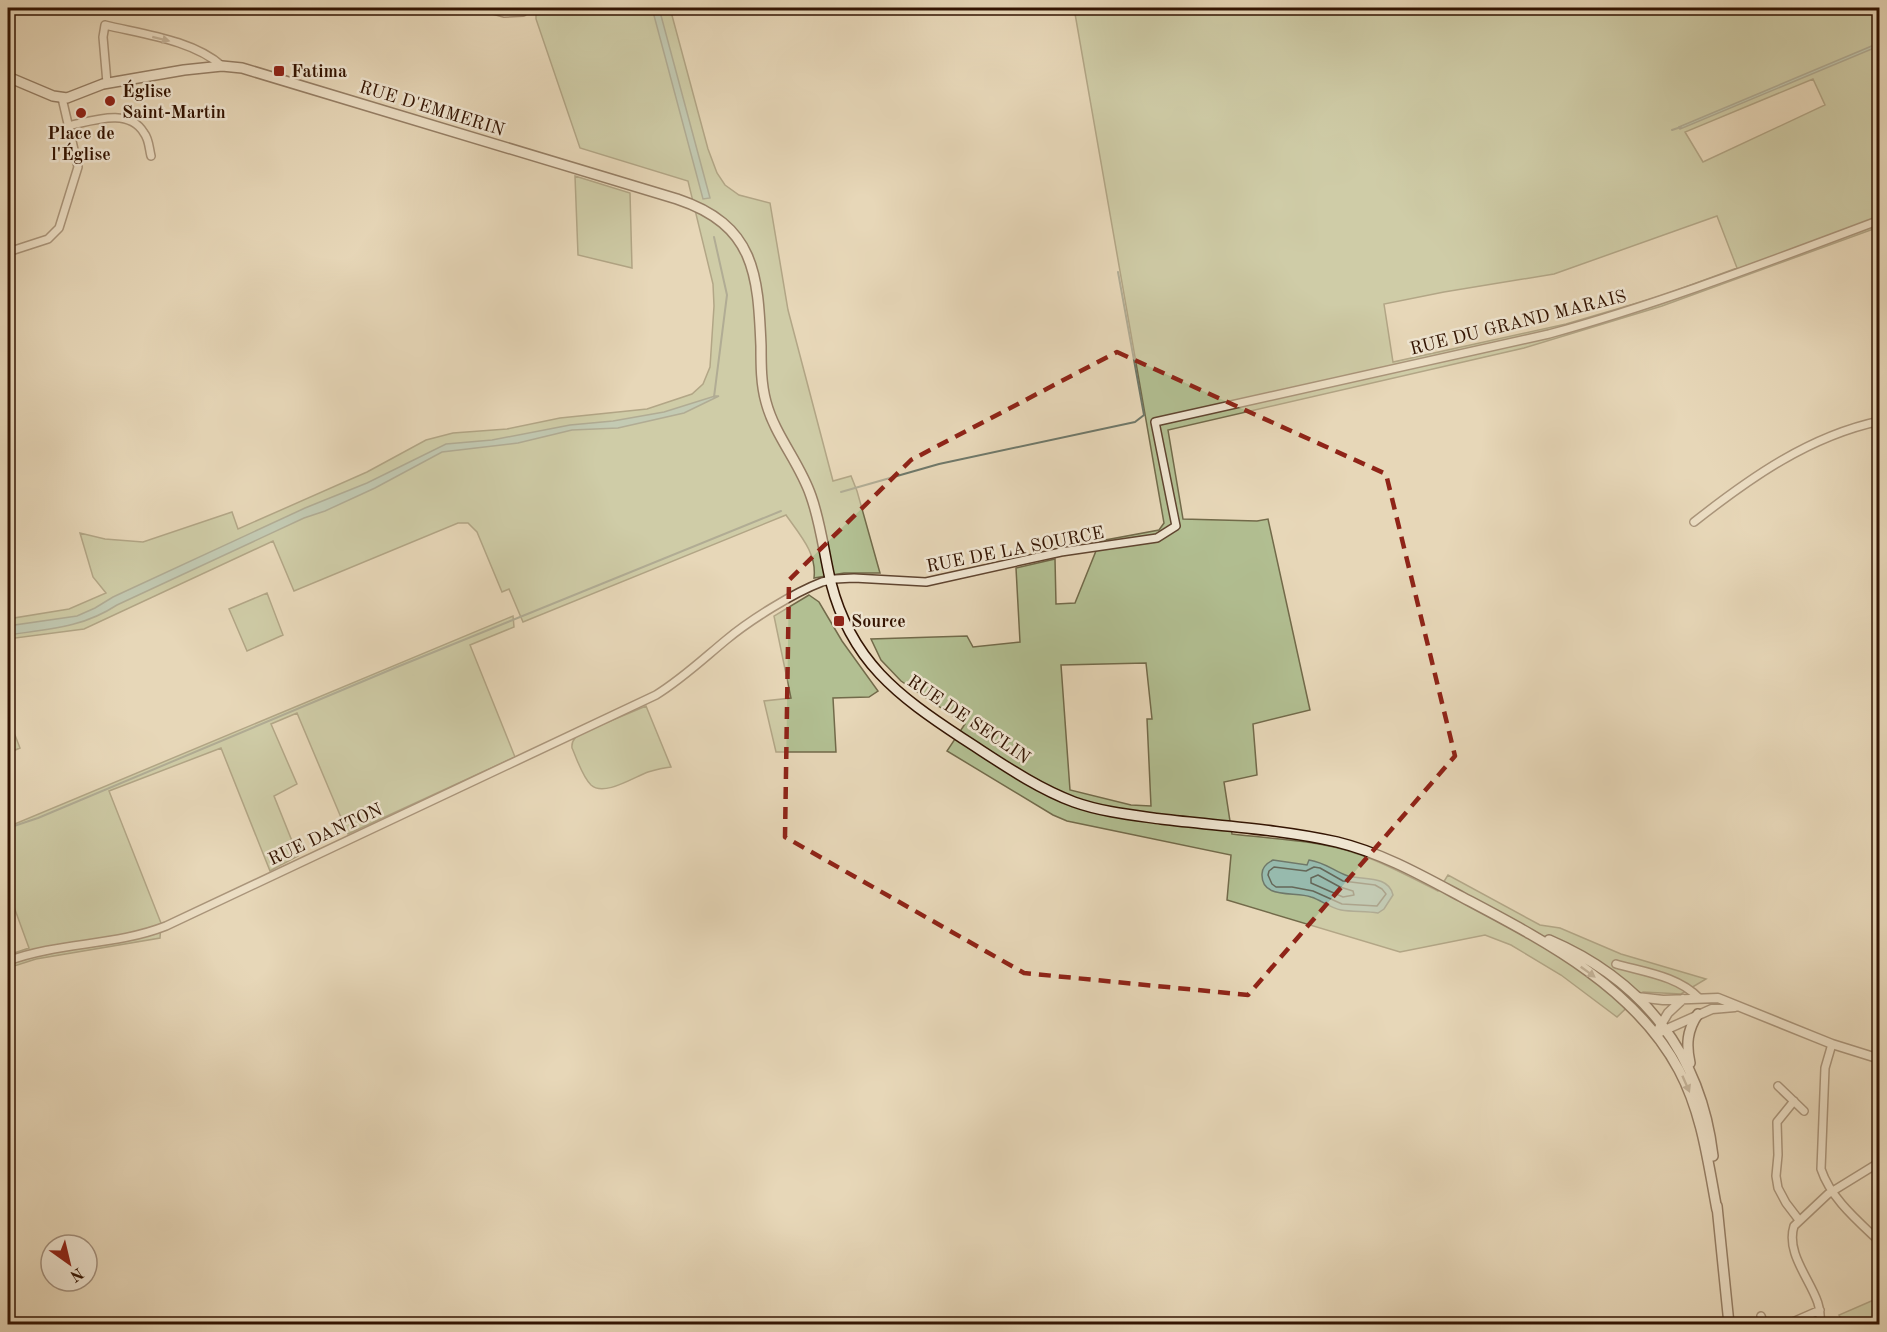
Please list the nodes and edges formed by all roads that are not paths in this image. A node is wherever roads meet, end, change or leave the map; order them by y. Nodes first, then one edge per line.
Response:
1 (486, 8) edge
2 (523, 12) dead end
3 (222, 66) junction
4 (8, 77) edge
5 (107, 83) junction
6 (62, 98) junction
7 (68, 126) junction
8 (151, 156) dead end
9 (705, 211) joint
10 (1880, 220) edge
11 (8, 252) edge
12 (1880, 421) edge
13 (1155, 422) joint
14 (1695, 522) dead end
15 (830, 580) junction
16 (644, 701) joint
17 (1521, 929) junction
18 (8, 961) edge
19 (1616, 964) dead end
20 (1637, 997) junction
21 (1699, 998) junction
22 (1683, 999) junction
23 (1741, 1007) junction
24 (1698, 1014) junction
25 (1664, 1027) junction
26 (1656, 1034) junction
27 (1832, 1044) junction
28 (1880, 1059) edge
29 (1694, 1080) junction
30 (1778, 1086) dead end
31 (1794, 1101) junction
32 (1804, 1111) dead end
33 (1880, 1162) edge
34 (1833, 1191) junction
35 (1717, 1210) junction
36 (1799, 1220) junction
37 (1880, 1242) edge
38 (1820, 1310) junction
39 (1761, 1316) dead end
40 (1729, 1324) edge
41 (1764, 1324) edge
42 (1788, 1324) edge
43 (1819, 1324) edge

1 - 2 street
3 - 5 main road, RUE D'EMMERIN
5 -> 3 street
3 - 9 main road, RUE D'EMMERIN
4 - 6 main road
5 - 6 main road, RUE D'EMMERIN
6 - 7 street
7 - 8 street
7 - 11 street
9 - 15 main road, RUE DE SECLIN
10 - 13 street, RUE DU GRAND MARAIS
12 - 14 street
13 - 15 street, RUE DE LA SOURCE
15 - 16 street, RUE DE LA SOURCE
15 - 17 main road, RUE DE SECLIN
16 - 18 street, RUE DANTON
17 - 20 main road
17 -> 26 main road
19 - 21 street
20 - 22 street
20 - 25 main road
21 - 22 street
21 - 23 street
21 - 24 street
22 - 25 street
23 - 24 street
23 - 27 street
24 - 25 street
24 - 29 main road
25 - 26 street
25 - 29 main road
26 -> 35 main road
27 - 28 street
27 - 34 street
29 - 35 main road
30 - 31 street
31 - 32 street
31 - 36 street
33 - 34 street
34 - 36 street
34 - 37 street
35 - 40 main road
36 - 38 street
38 - 42 street
38 - 43 street
39 - 41 street

